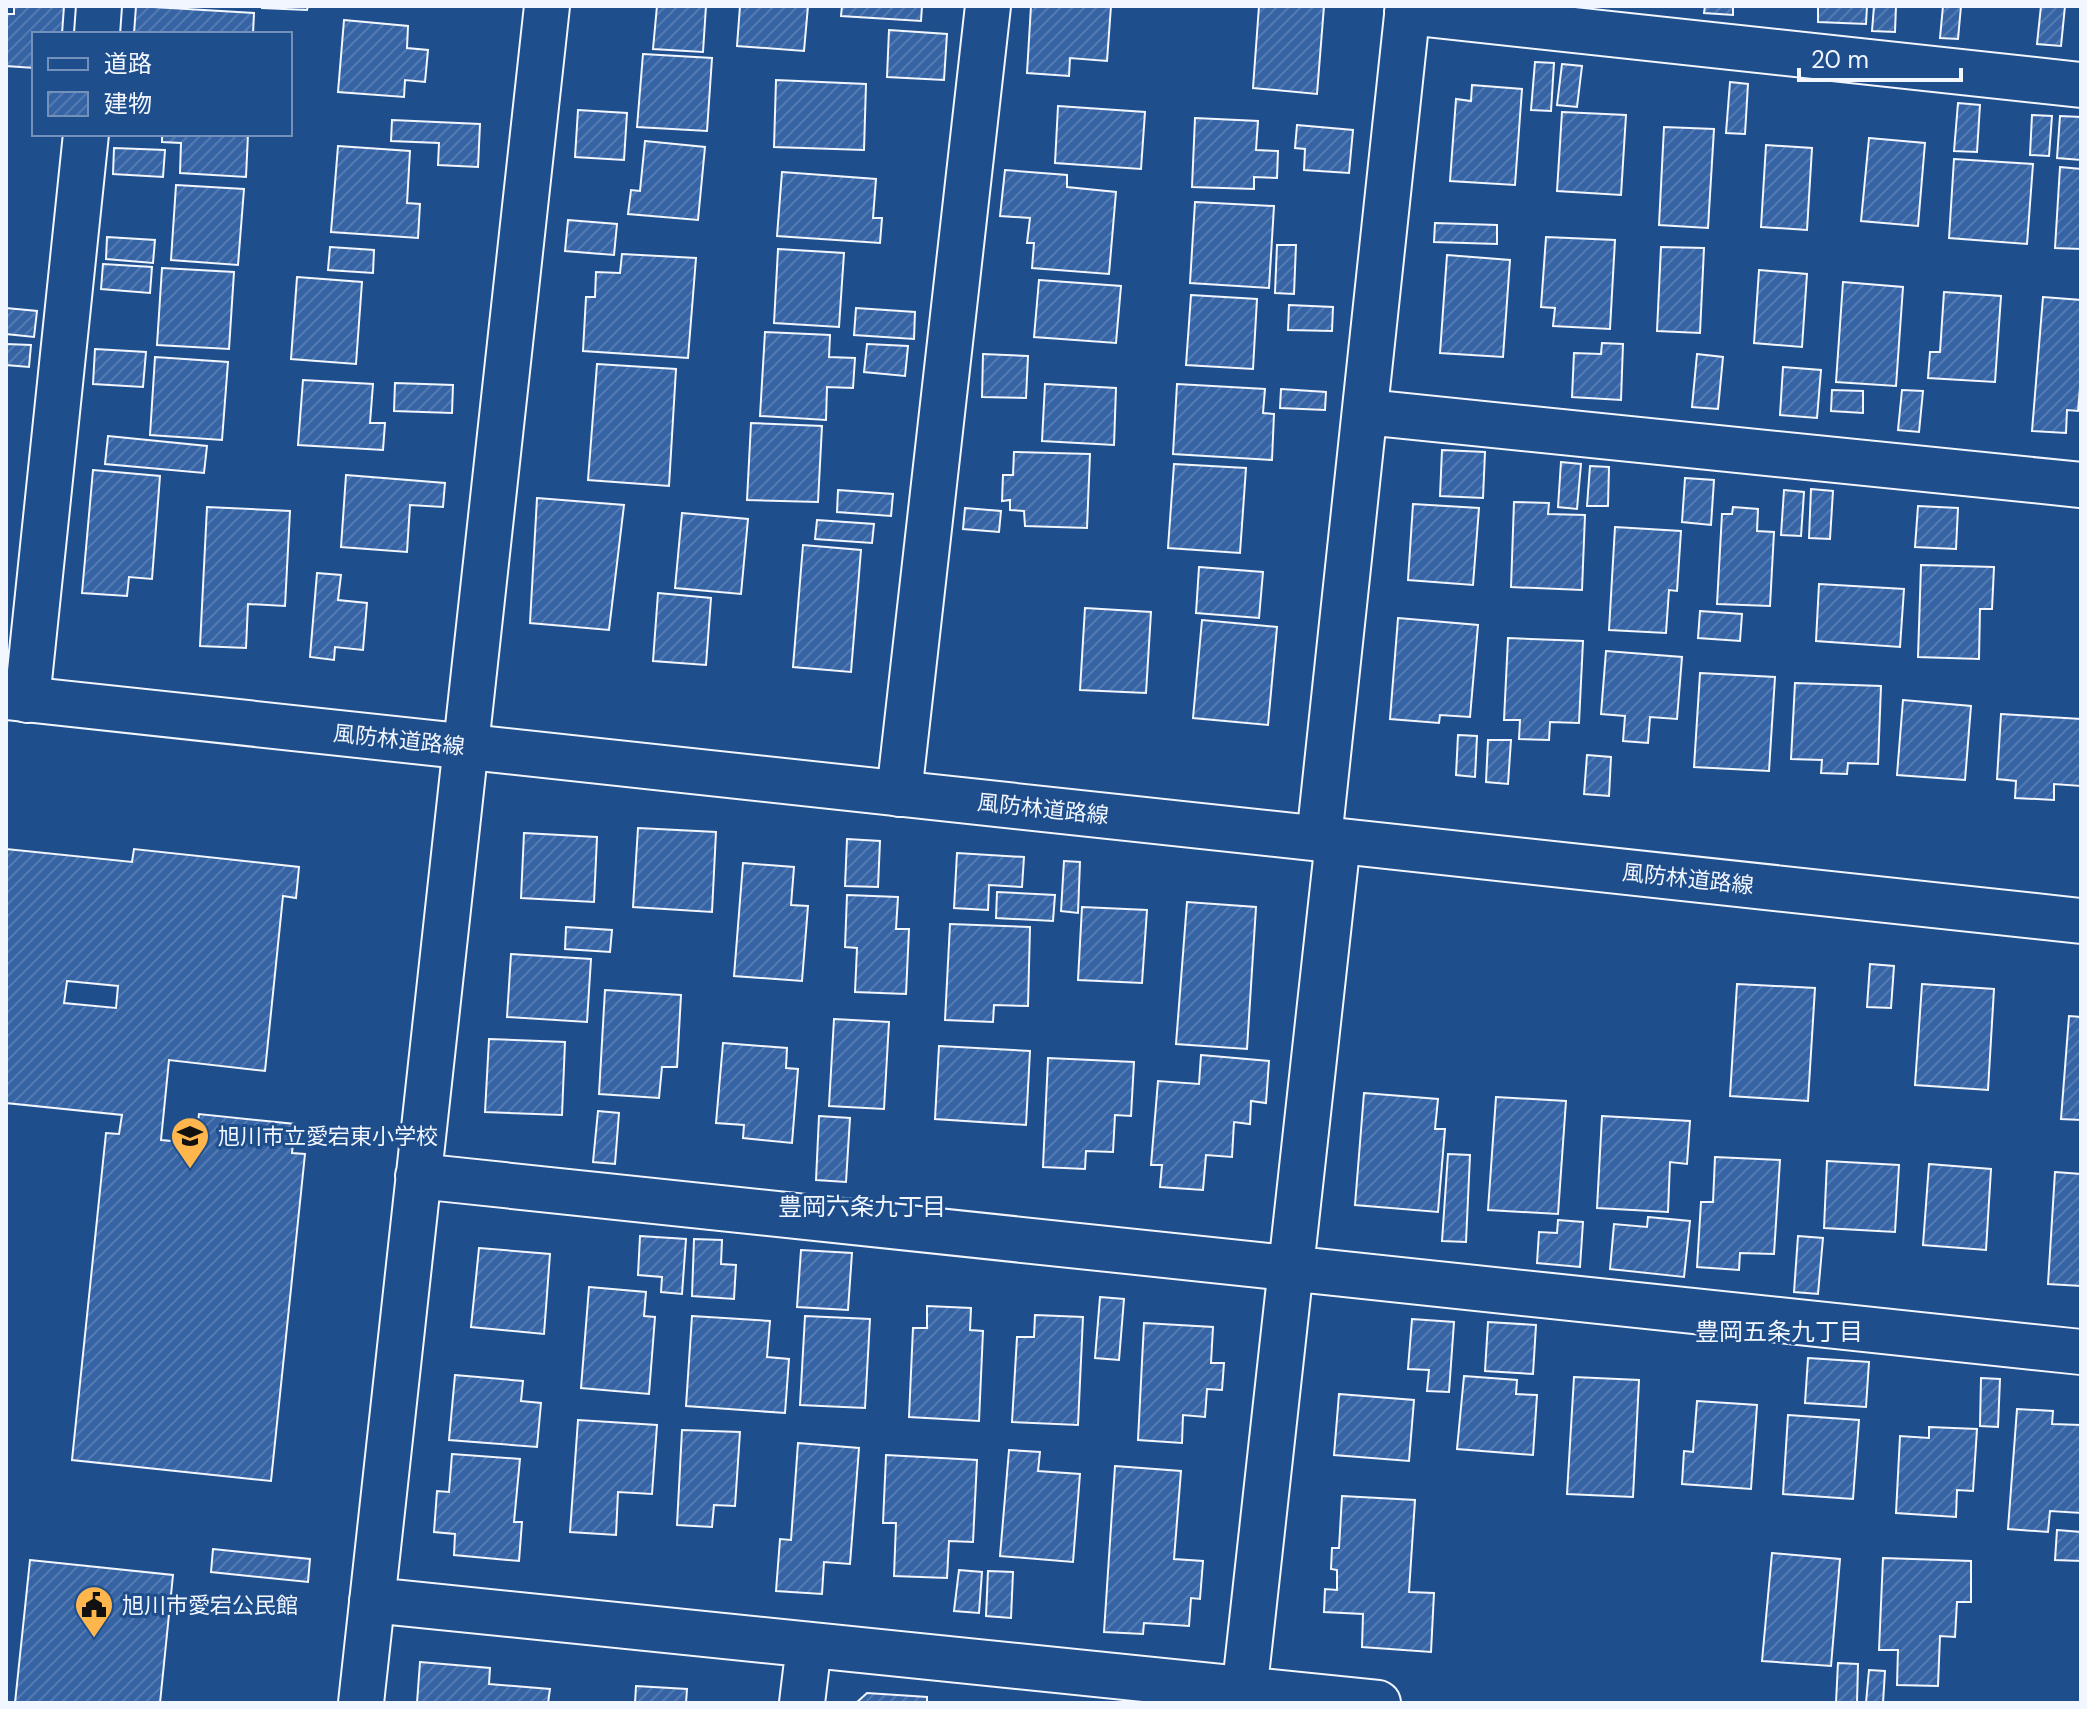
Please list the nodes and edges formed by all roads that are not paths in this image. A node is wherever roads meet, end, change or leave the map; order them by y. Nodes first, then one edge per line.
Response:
1 (99, 6) edge
2 (547, 6) edge
3 (988, 6) edge
4 (1407, 9) edge
5 (97, 32) edge
6 (2081, 85) edge
7 (86, 136) edge
8 (1366, 412) junction
9 (2081, 485) edge
10 (16, 698) edge
11 (465, 747) junction
12 (899, 794) junction
13 (1328, 840) junction
14 (2081, 921) edge
15 (418, 1176) junction
16 (1290, 1268) junction
17 (2081, 1352) edge
18 (372, 1600) junction
19 (809, 1645) junction
20 (1244, 1696) edge
21 (361, 1703) edge
22 (802, 1703) edge
23 (1378, 1703) edge

1 - 5 street
2 - 11 street
3 - 12 street
4 - 6 street
4 - 8 street
7 - 10 street
8 - 9 street
8 - 13 street
10 - 11 street, 風防林道路線
11 - 12 street, 風防林道路線
11 - 15 street
12 - 13 street, 風防林道路線
13 - 14 street, 風防林道路線
13 - 16 street
15 - 16 street
15 - 18 street
16 - 17 street
16 - 20 street
18 - 19 street
18 - 21 street
19 - 20 street
19 - 22 street
20 - 23 street

